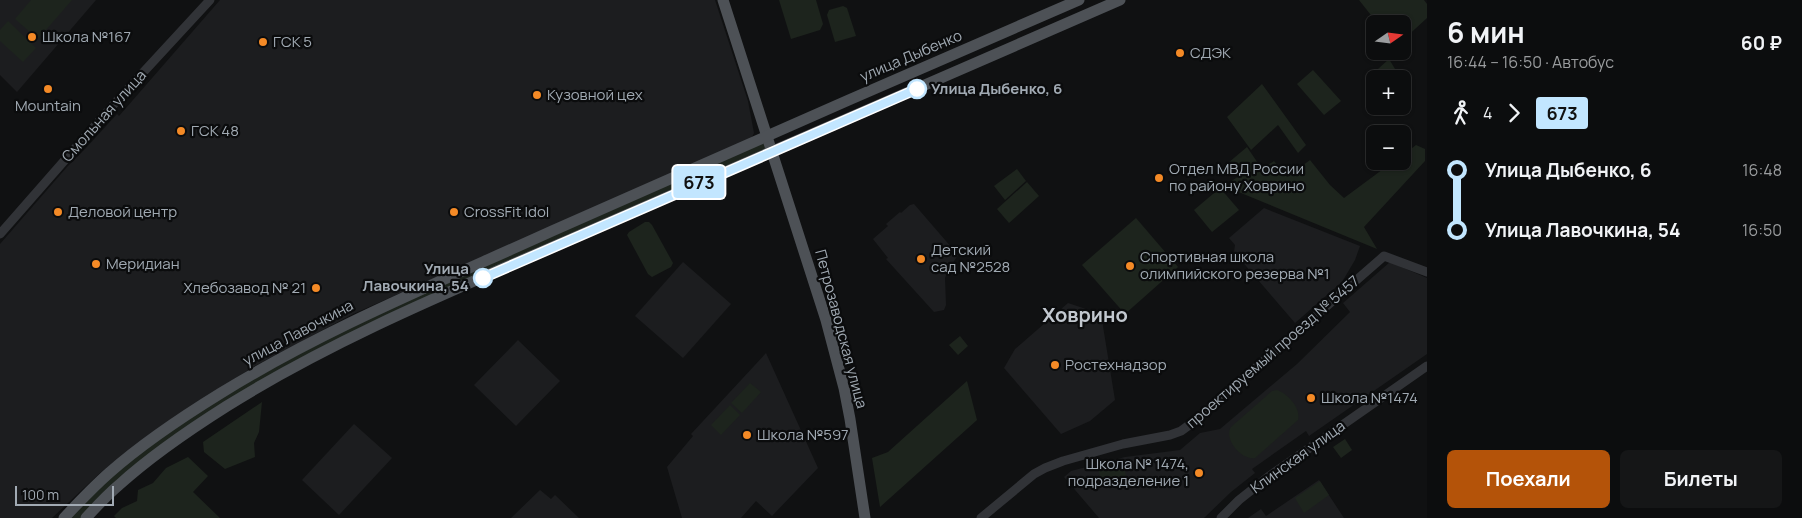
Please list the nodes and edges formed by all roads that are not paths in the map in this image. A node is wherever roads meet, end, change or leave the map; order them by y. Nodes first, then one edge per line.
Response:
1 (210, 0) edge
2 (723, 0) edge
3 (1080, 0) edge
4 (1120, 0) edge
5 (990, 38) junction
6 (998, 54) junction
7 (844, 102) junction
8 (851, 117) junction
9 (766, 135) junction
10 (772, 151) junction
11 (0, 234) edge
12 (1427, 272) edge
13 (338, 328) junction
14 (321, 337) junction
15 (344, 341) junction
16 (327, 349) junction
17 (1427, 366) edge
18 (64, 518) edge
19 (86, 518) edge
20 (865, 518) edge
21 (981, 518) edge
22 (1221, 518) edge

1 - 11 street, Смольная улица
2 - 9 main road, Петрозаводская улица
3 - 5 main road, улица Дыбенко
4 - 6 main road
5 - 6 street
5 - 7 main road, улица Дыбенко
6 - 8 main road
7 - 8 street
7 - 9 main road, улица Дыбенко
8 - 10 main road
9 - 10 main road, Петрозаводская улица
9 - 13 main road, улица Лавочкина
10 - 15 main road, улица Лавочкина
10 - 20 main road, Петрозаводская улица
12 - 21 street, проектируемый проезд № 5457
13 - 14 main road, улица Лавочкина
13 - 15 street
14 - 16 street
14 - 18 main road, улица Лавочкина
15 - 16 main road, улица Лавочкина
16 - 19 main road, улица Лавочкина
17 - 22 street, Клинская улица

